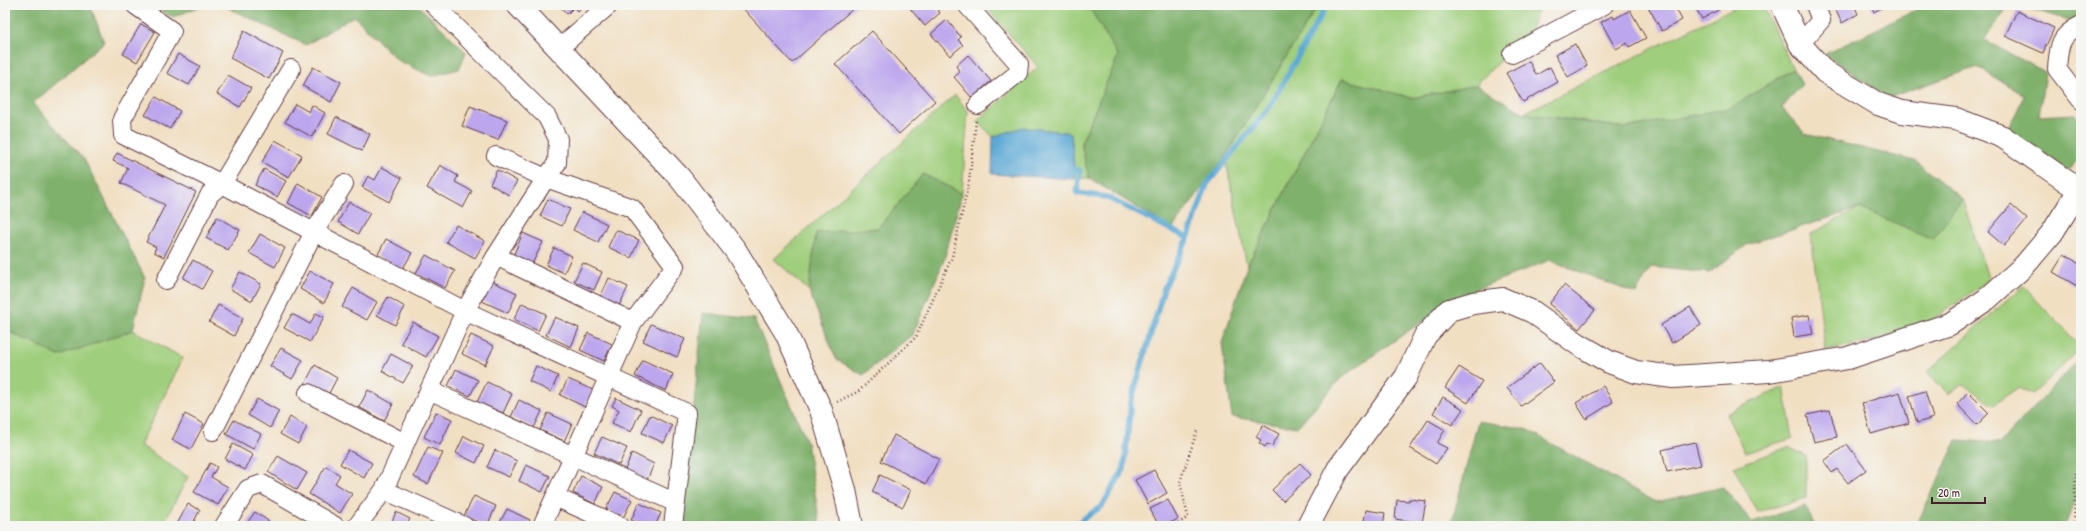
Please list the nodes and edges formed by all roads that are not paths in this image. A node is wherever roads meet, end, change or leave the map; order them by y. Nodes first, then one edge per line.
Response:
1 (135, 5) edge
2 (434, 5) edge
3 (518, 5) edge
4 (609, 5) edge
5 (967, 5) edge
6 (1604, 5) edge
7 (1782, 5) edge
8 (1815, 5) edge
9 (2081, 25) edge
10 (1800, 44) junction
11 (558, 49) junction
12 (1512, 54) dead end
13 (291, 69) dead end
14 (2081, 100) edge
15 (978, 105) road end
16 (496, 156) dead end
17 (546, 178) junction
18 (222, 184) junction
19 (344, 184) dead end
20 (2080, 190) edge
21 (314, 232) junction
22 (496, 256) junction
23 (166, 280) dead end
24 (464, 311) junction
25 (633, 322) junction
26 (609, 376) junction
27 (429, 390) junction
28 (308, 393) dead end
29 (213, 431) dead end
30 (406, 443) junction
31 (573, 456) junction
32 (384, 490) junction
33 (555, 497) junction
34 (676, 502) junction
35 (224, 526) edge
36 (335, 526) edge
37 (356, 526) edge
38 (464, 526) edge
39 (542, 526) edge
40 (620, 526) edge
41 (673, 526) edge
42 (852, 526) edge
43 (1308, 526) edge

1 - 18 street
2 - 17 street
3 - 11 street
4 - 11 street
5 - 15 street
6 - 12 street
7 - 10 street
8 - 10 street
9 - 14 street
10 - 20 street
11 - 42 street
13 - 18 street
16 - 17 street
17 - 22 street
17 - 25 street
18 - 21 street
18 - 23 street
19 - 21 street
20 - 43 street
21 - 24 street
21 - 29 street
22 - 24 street
22 - 25 street
24 - 26 street
24 - 27 street
25 - 26 street
26 - 31 street
26 - 34 street
27 - 30 street
27 - 31 street
28 - 30 street
30 - 32 street
31 - 33 street
31 - 34 street
32 - 37 street
32 - 38 street
33 - 39 street
33 - 40 street
34 - 41 street
35 - 36 street

